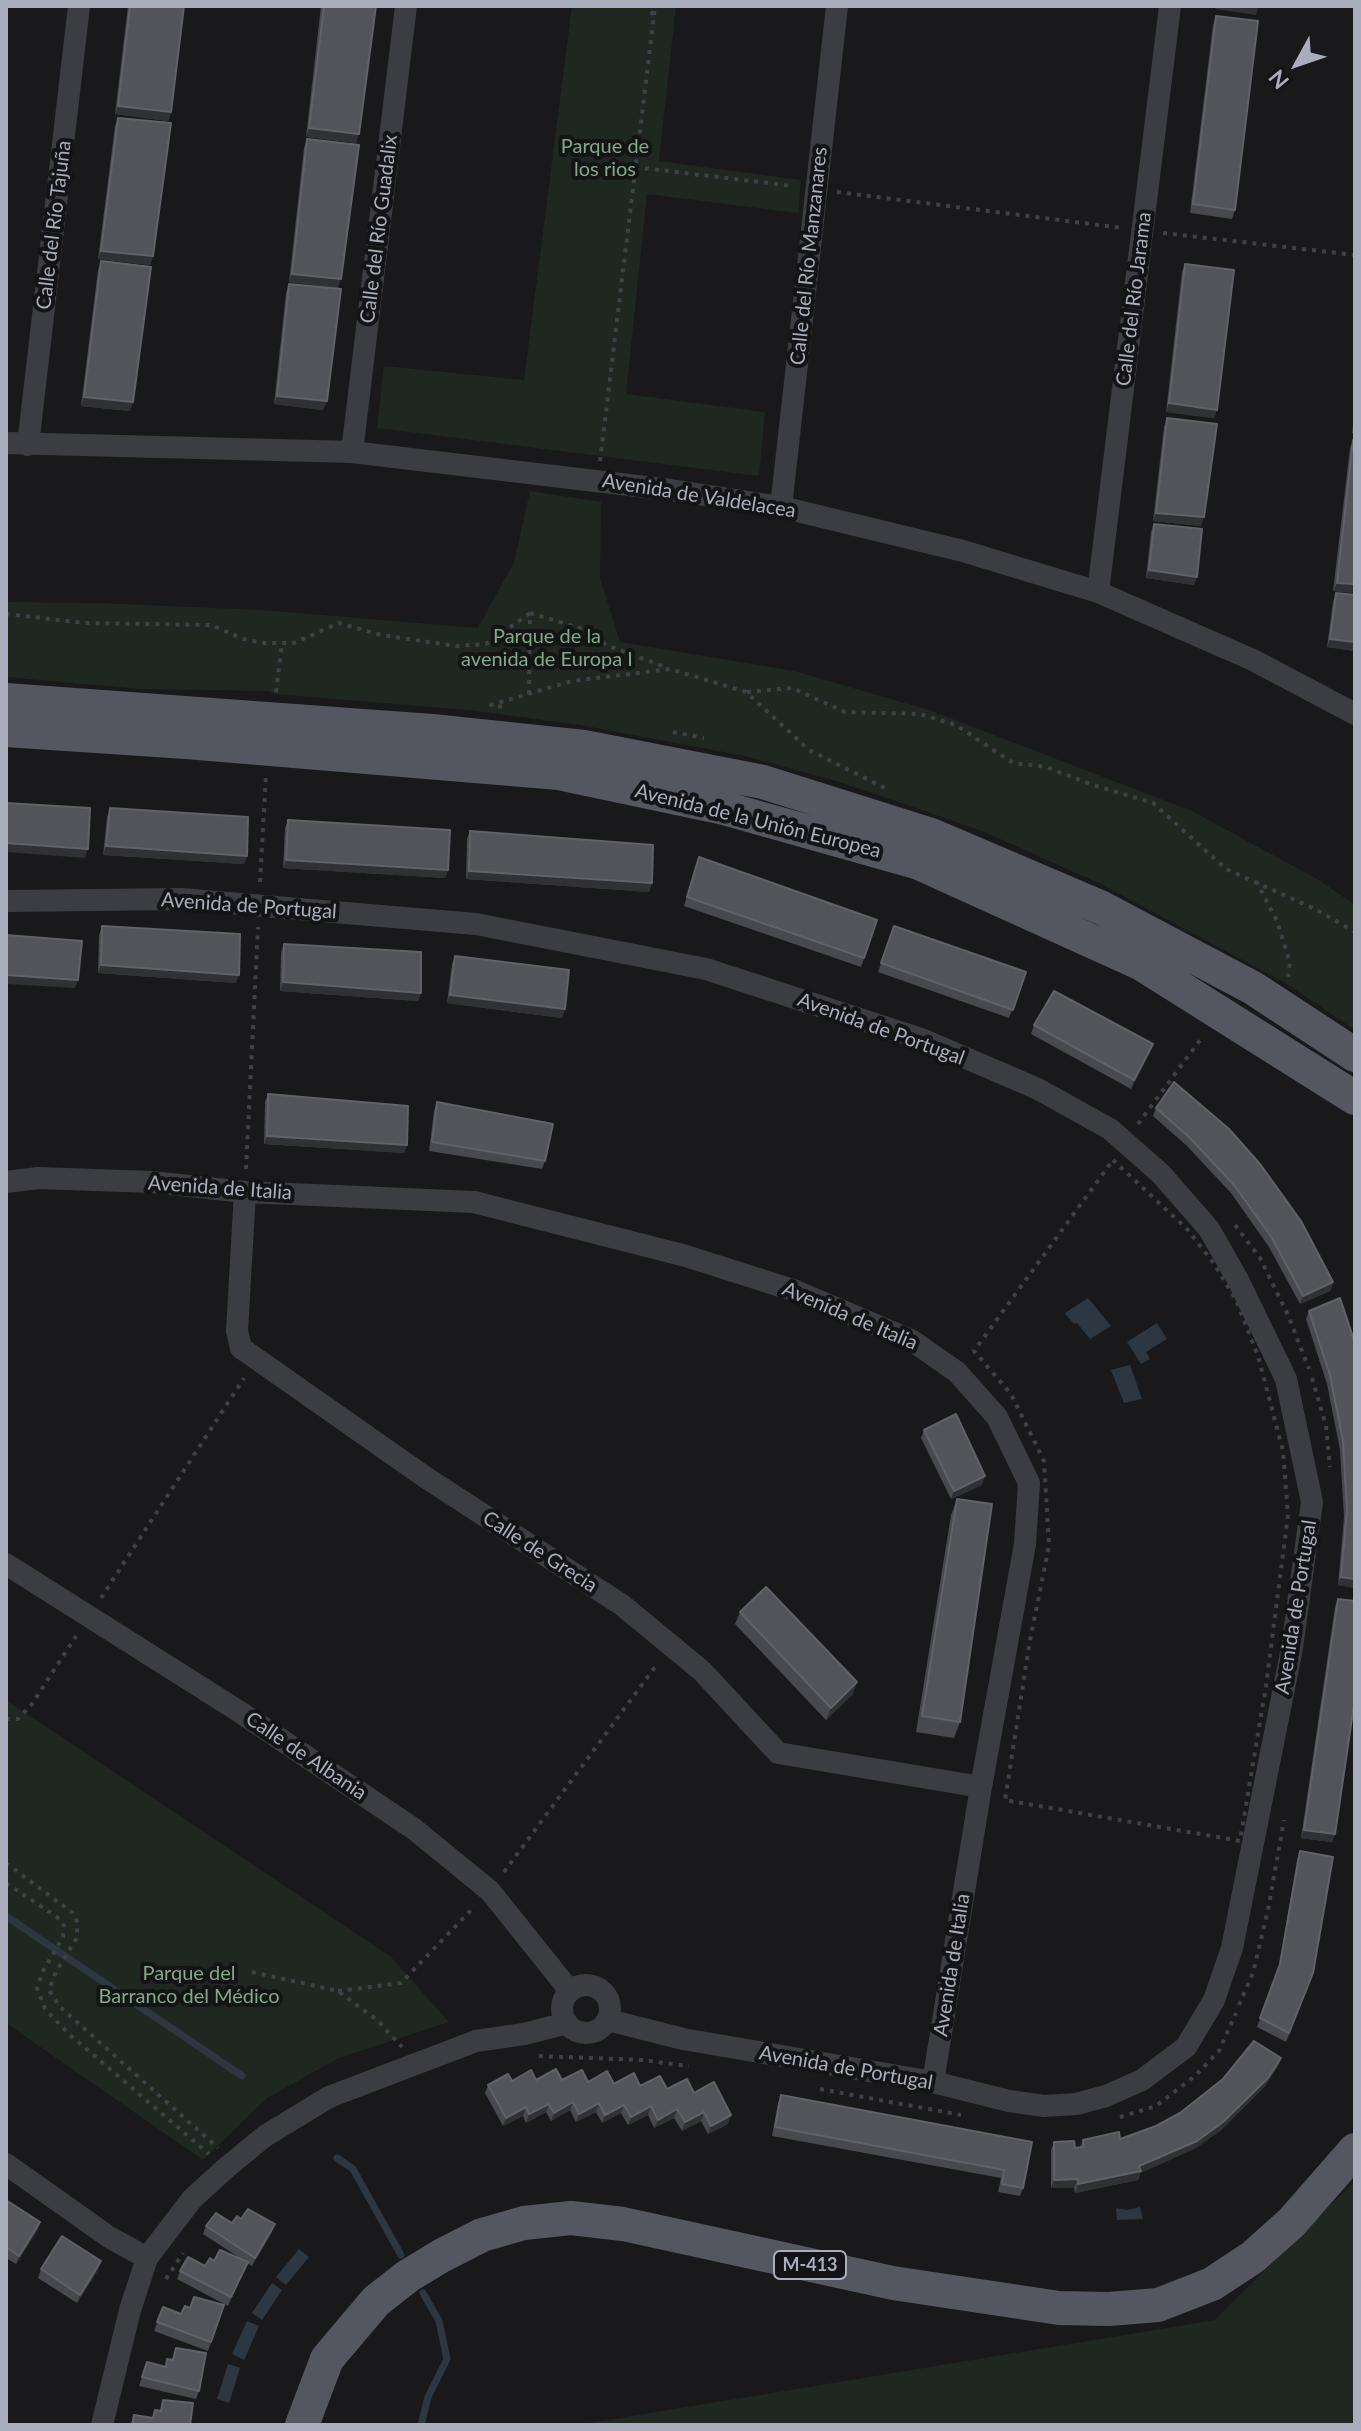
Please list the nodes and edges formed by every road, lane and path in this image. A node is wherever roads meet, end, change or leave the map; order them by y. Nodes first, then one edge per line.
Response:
1 (79, 6) edge
2 (406, 6) edge
3 (645, 6) edge
4 (655, 6) edge
5 (837, 6) edge
6 (1170, 6) edge
7 (654, 15) junction
8 (635, 167) junction
9 (816, 189) junction
10 (1142, 230) junction
11 (1355, 255) edge
12 (17, 444) edge
13 (352, 452) junction
14 (598, 481) junction
15 (781, 507) junction
16 (1098, 592) junction
17 (530, 613) junction
18 (6, 614) edge
19 (282, 643) junction
20 (670, 669) dead end
21 (746, 692) dead end
22 (275, 694) dead end
23 (529, 694) dead end
24 (6, 700) edge
25 (1355, 714) edge
26 (6, 730) edge
27 (268, 748) junction
28 (1256, 881) junction
29 (6, 901) edge
30 (259, 905) junction
31 (1355, 932) edge
32 (1286, 987) dead end
33 (1209, 1028) dead end
34 (1355, 1055) edge
35 (1355, 1098) edge
36 (1148, 1133) dead end
37 (6, 1182) edge
38 (245, 1192) junction
39 (1228, 1214) dead end
40 (256, 1359) junction
41 (1331, 1475) dead end
42 (1288, 1509) joint
43 (6, 1564) edge
44 (89, 1617) junction
45 (671, 1645) junction
46 (6, 1719) edge
47 (981, 1787) junction
48 (1285, 1809) dead end
49 (6, 1863) edge
50 (6, 1883) edge
51 (490, 1891) junction
52 (252, 1972) dead end
53 (338, 1991) junction
54 (570, 1991) junction
55 (608, 2020) junction
56 (567, 2023) junction
57 (536, 2056) dead end
58 (417, 2063) junction
59 (695, 2067) dead end
60 (933, 2082) junction
61 (808, 2086) dead end
62 (969, 2116) dead end
63 (1117, 2118) dead end
64 (1355, 2150) edge
65 (6, 2164) edge
66 (230, 2165) junction
67 (185, 2250) dead end
68 (147, 2258) junction
69 (162, 2288) dead end
70 (102, 2425) edge
71 (302, 2425) edge

1 - 12 street, Calle del Río Tajuña
2 - 13 street, Calle del Río Guadalix
3 - 7 path
4 - 7 path
5 - 9 street, Calle del Río Manzanares
6 - 10 street, Calle del Río Jarama
7 - 8 path
8 - 9 path
8 - 14 path
9 - 10 path
9 - 15 street, Calle del Río Manzanares
10 - 11 path
10 - 16 street, Calle del Río Jarama
12 - 13 street, Avenida de Valdelacea
13 - 14 street, Avenida de Valdelacea
14 - 15 street, Avenida de Valdelacea
15 - 16 street, Avenida de Valdelacea
16 - 25 street, Avenida de Valdelacea
17 - 19 path
17 - 20 path
17 - 23 path
18 - 19 path
19 - 22 path
21 - 28 path
24 - 34 main road, Avenida de la Unión Europea
26 - 27 main road, Avenida de la Unión Europea
27 - 30 path
27 - 35 main road, Avenida de la Unión Europea
28 - 31 path
28 - 32 path
29 - 30 street, Avenida de Portugal
30 - 38 path
30 - 60 street, Avenida de Portugal
33 - 36 path
37 - 38 street, Avenida de Italia
38 - 40 street, Calle de Grecia
38 - 47 street, Avenida de Italia
39 - 41 path
40 - 44 path
40 - 45 street, Calle de Grecia
42 - 42 path
43 - 44 street, Calle de Albania
44 - 46 path
44 - 51 street, Calle de Albania
45 - 47 street, Calle de Grecia
45 - 51 path
47 - 60 street, Avenida de Italia
48 - 63 path
49 - 66 path
50 - 66 path
51 - 53 path
51 - 54 street, Calle de Albania
52 - 53 path
53 - 58 path
54 - 55 street
54 - 56 street
55 - 56 street
55 - 60 street, Avenida de Portugal
56 - 58 street
57 - 59 path
58 - 66 street
61 - 62 path
64 - 71 main road, M-413
65 - 68 street
66 - 68 street
67 - 69 path
68 - 70 street

